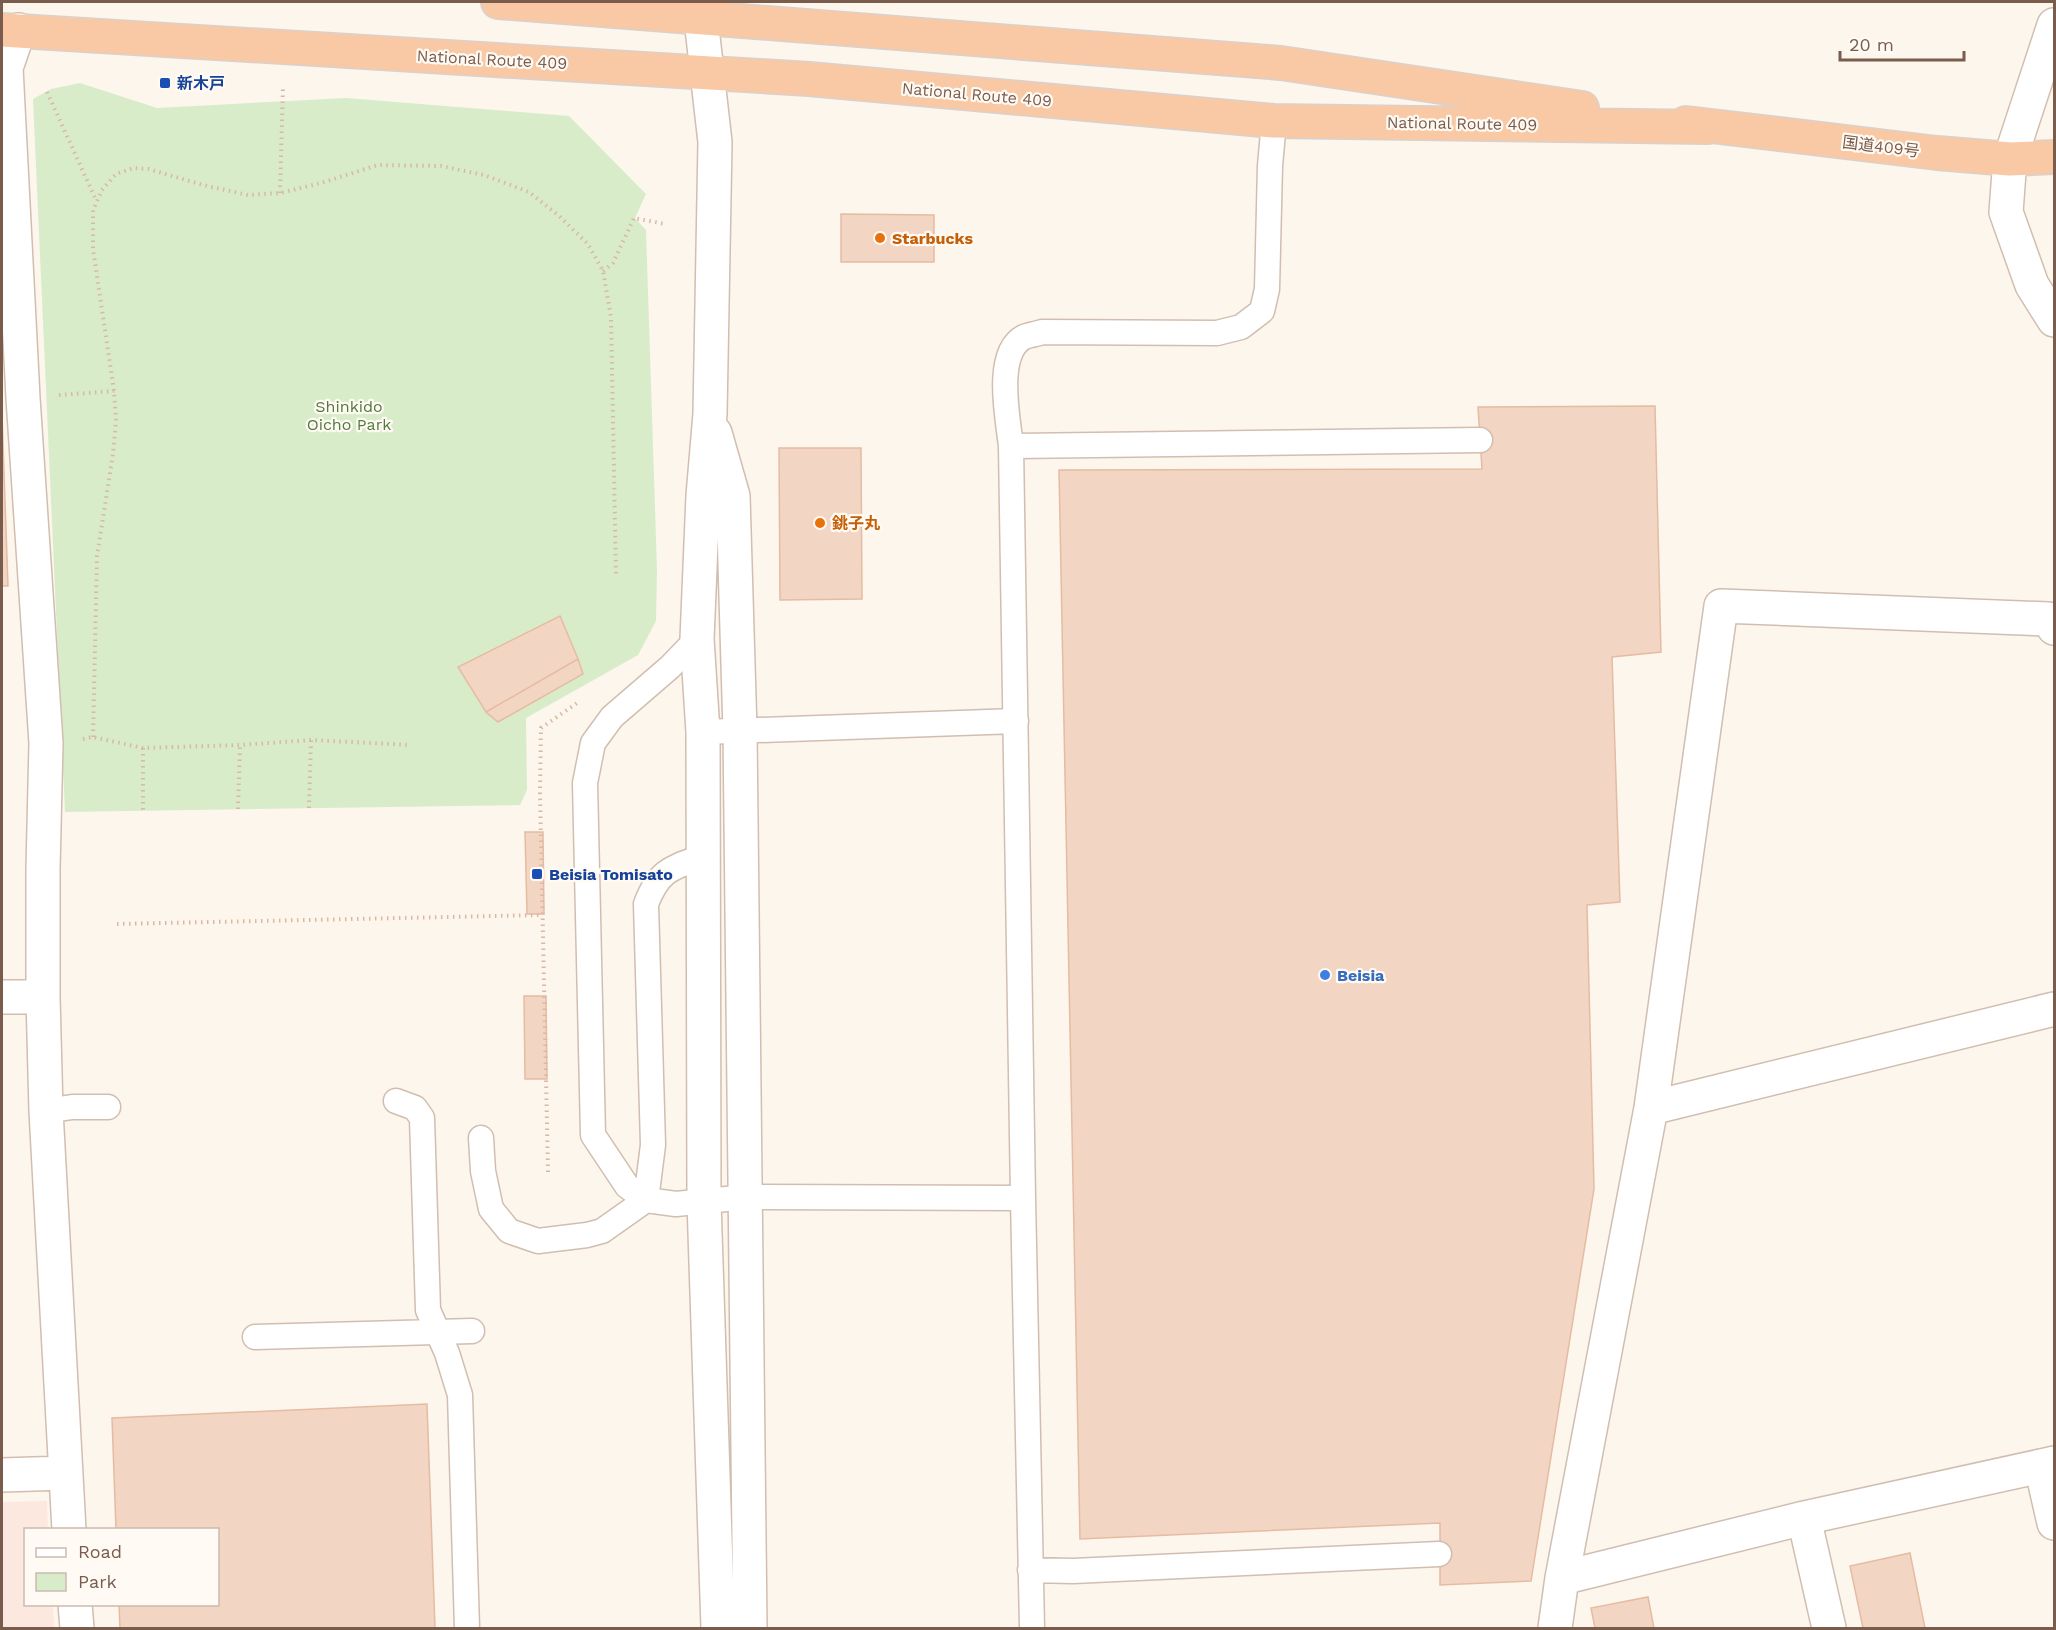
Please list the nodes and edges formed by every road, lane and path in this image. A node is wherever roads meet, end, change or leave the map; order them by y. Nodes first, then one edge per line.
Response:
1 (498, 2) edge
2 (699, 9) edge
3 (2055, 25) edge
4 (10, 30) edge
5 (707, 73) junction
6 (283, 84) dead end
7 (45, 87) dead end
8 (1274, 121) junction
9 (1708, 127) junction
10 (2055, 158) edge
11 (2010, 159) junction
12 (280, 193) junction
13 (97, 200) junction
14 (665, 224) dead end
15 (603, 271) junction
16 (10, 319) edge
17 (2055, 320) edge
18 (114, 391) junction
19 (23, 399) junction
20 (710, 414) junction
21 (1480, 440) dead end
22 (1011, 446) junction
23 (616, 575) dead end
24 (2055, 628) edge
25 (697, 639) junction
26 (1016, 721) junction
27 (740, 731) junction
28 (703, 732) junction
29 (93, 737) junction
30 (311, 740) junction
31 (46, 743) junction
32 (240, 745) junction
33 (411, 746) dead end
34 (143, 748) junction
35 (309, 808) dead end
36 (238, 809) dead end
37 (143, 810) dead end
38 (704, 856) junction
39 (542, 915) dead end
40 (117, 924) dead end
41 (2, 997) edge
42 (43, 997) junction
43 (2055, 1009) edge
44 (396, 1101) dead end
45 (108, 1107) dead end
46 (1651, 1108) junction
47 (46, 1111) junction
48 (481, 1138) dead end
49 (746, 1197) junction
50 (1023, 1198) junction
51 (646, 1200) junction
52 (704, 1202) junction
53 (438, 1332) junction
54 (472, 1332) dead end
55 (255, 1337) dead end
56 (2048, 1465) edge
57 (65, 1473) junction
58 (2, 1475) edge
59 (1804, 1518) junction
60 (2055, 1523) edge
61 (69, 1528) edge
62 (1439, 1554) dead end
63 (1030, 1570) junction
64 (1562, 1578) junction
65 (75, 1606) edge
66 (77, 1629) edge
67 (467, 1629) edge
68 (718, 1629) edge
69 (750, 1629) edge
70 (1032, 1629) edge
71 (1555, 1629) edge
72 (1828, 1629) edge

1 - 2 highway, National Route 409
2 - 5 street
2 - 9 highway, National Route 409
3 - 11 street
4 - 5 highway, National Route 409
4 - 16 street
5 - 8 highway, National Route 409
5 - 20 street
6 - 12 path
7 - 13 path
8 - 9 highway, National Route 409
8 - 22 lane
9 - 11 highway, 国道409号
10 - 11 highway, 国道409号
11 - 17 street
12 - 13 path
12 - 15 path
13 - 18 path
14 - 15 path
15 - 23 path
16 - 19 street
18 - 19 path
18 - 29 path
19 - 31 street
20 - 25 street
20 - 27 street
21 - 22 lane
22 - 26 lane
24 - 46 street
25 - 28 street
25 - 51 lane
26 - 27 lane
26 - 50 lane
27 - 28 lane
27 - 49 street
28 - 38 street
29 - 31 path
29 - 34 path
30 - 32 path
30 - 33 path
30 - 35 path
31 - 42 street
32 - 34 path
32 - 36 path
34 - 37 path
38 - 51 lane
38 - 52 street
39 - 40 path
41 - 42 street
42 - 47 street
43 - 46 street
44 - 53 lane
45 - 47 lane
46 - 64 street
47 - 57 street
48 - 51 lane
49 - 50 lane
49 - 52 lane
49 - 69 street
50 - 63 lane
51 - 52 lane
52 - 68 street
53 - 54 lane
53 - 55 lane
53 - 67 lane
56 - 59 street
56 - 60 street
57 - 58 street
57 - 61 street
59 - 64 street
59 - 72 street
62 - 63 lane
63 - 70 lane
64 - 71 street
65 - 66 street

